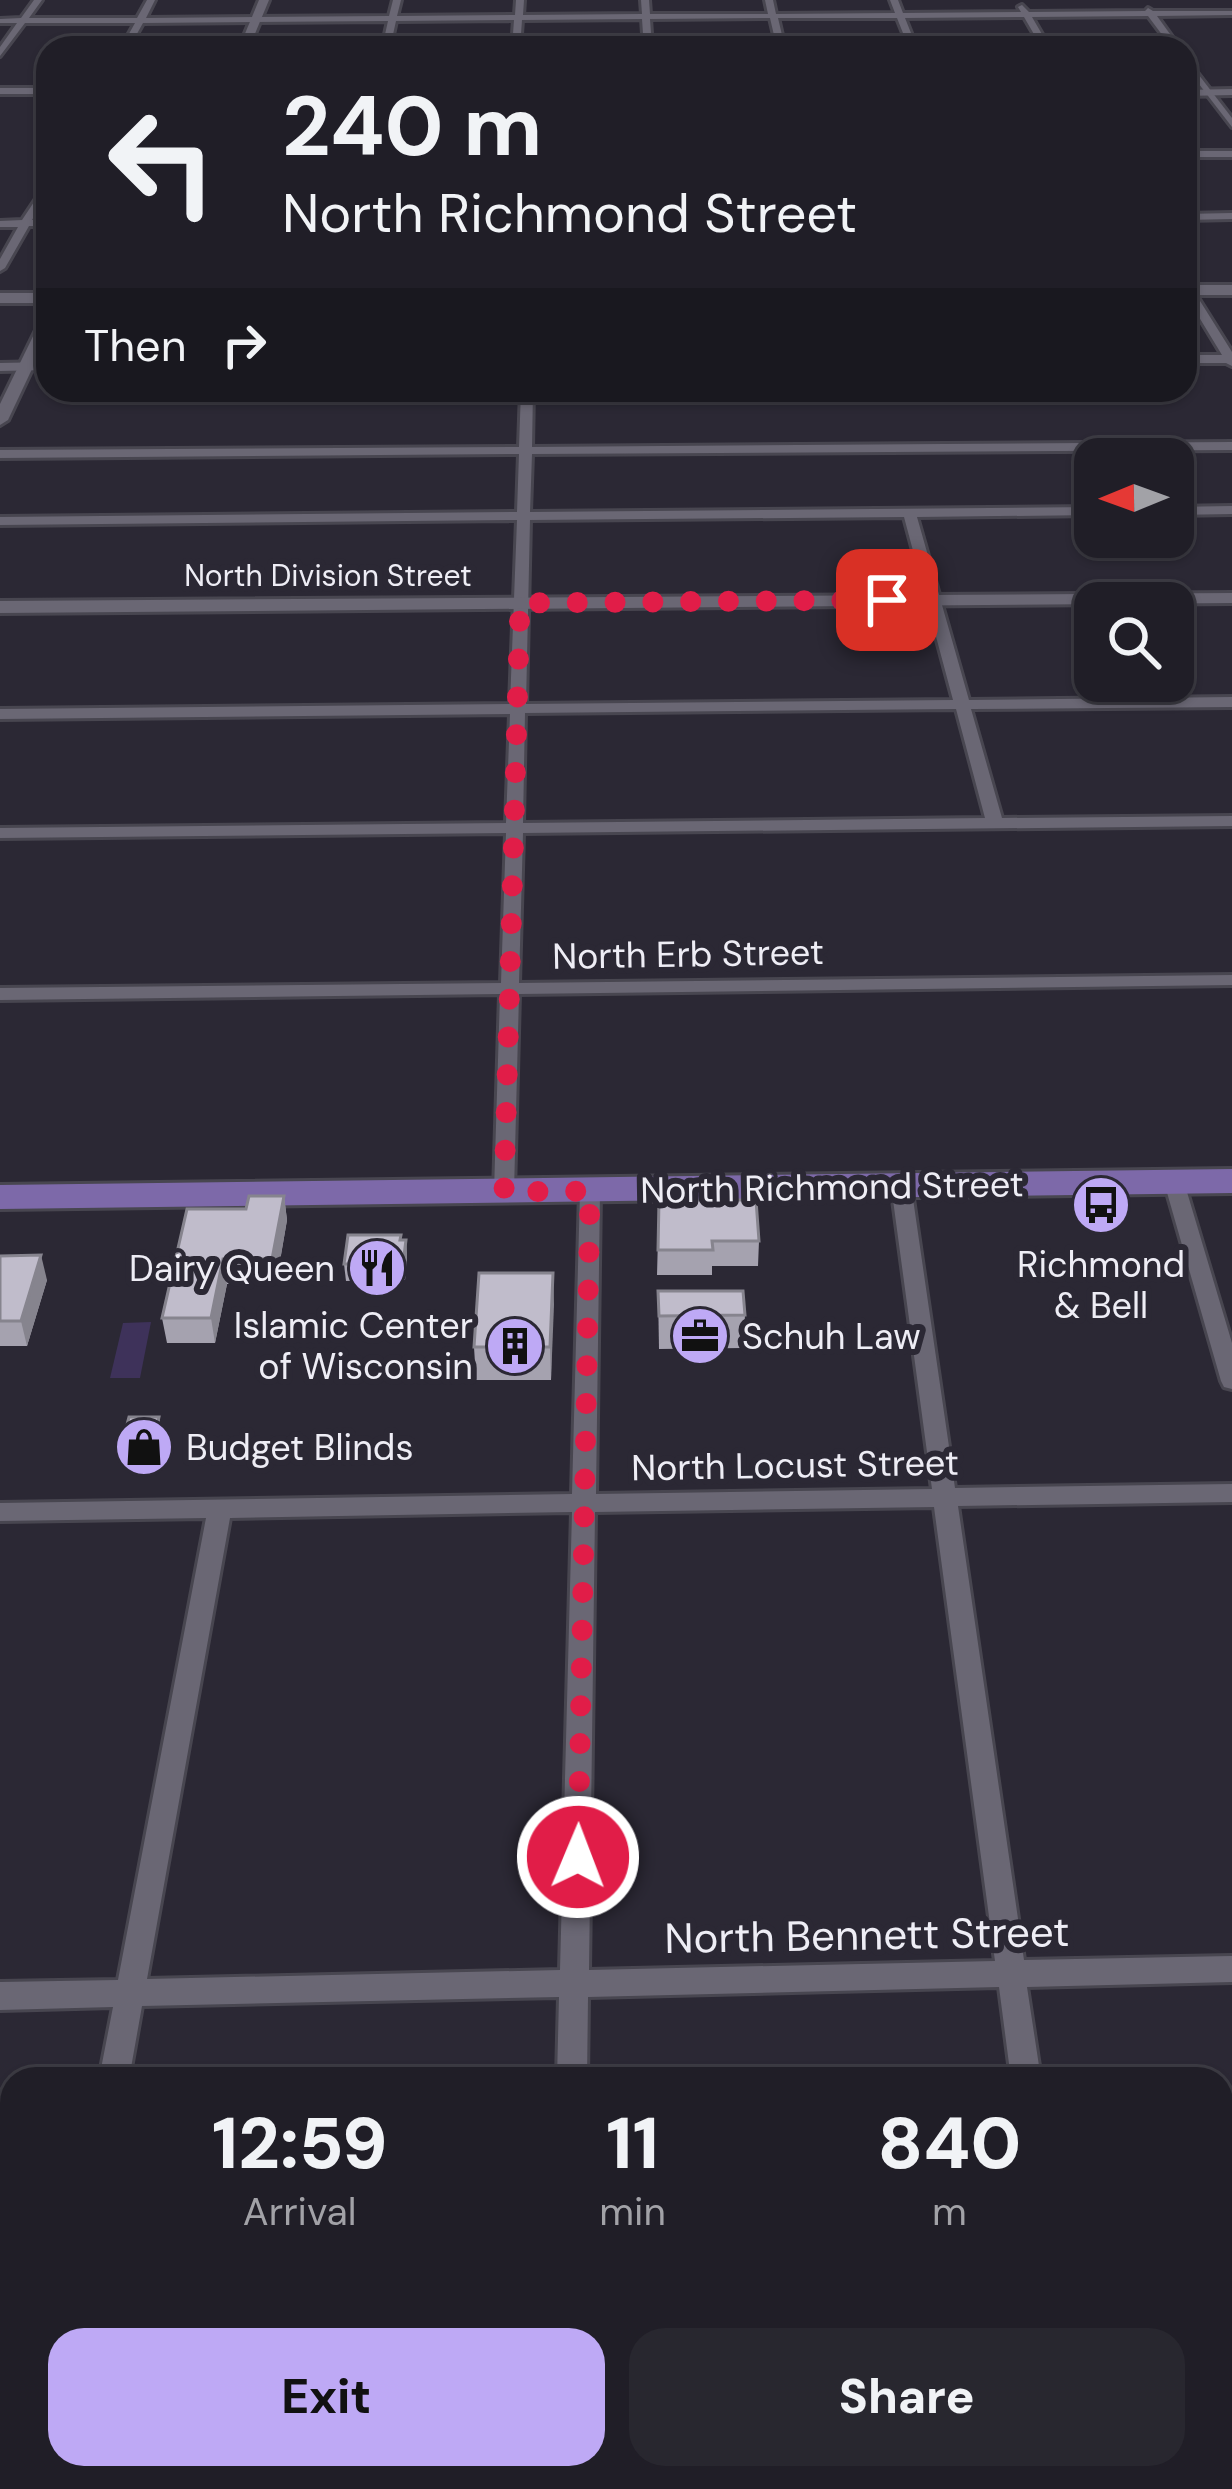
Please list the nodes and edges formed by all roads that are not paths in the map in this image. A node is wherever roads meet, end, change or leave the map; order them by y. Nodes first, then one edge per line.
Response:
1 (38, 0) edge
2 (151, 0) edge
3 (265, 0) edge
4 (398, 0) edge
5 (520, 0) edge
6 (645, 0) edge
7 (769, 0) edge
8 (894, 0) edge
9 (1018, 0) edge
10 (1141, 0) edge
11 (1026, 14) junction
12 (1152, 14) junction
13 (1232, 14) edge
14 (900, 15) junction
15 (646, 16) junction
16 (773, 16) junction
17 (519, 17) junction
18 (393, 18) junction
19 (256, 19) junction
20 (23, 20) junction
21 (140, 20) junction
22 (0, 21) edge
23 (131, 36) edge
24 (249, 36) edge
25 (389, 36) edge
26 (517, 36) edge
27 (648, 36) edge
28 (778, 36) edge
29 (908, 36) edge
30 (1039, 36) edge
31 (1168, 36) edge
32 (0, 52) edge
33 (1197, 77) edge
34 (36, 91) edge
35 (0, 92) edge
36 (1197, 92) edge
37 (1208, 92) junction
38 (1232, 92) edge
39 (1232, 124) edge
40 (1197, 154) edge
41 (1232, 154) edge
42 (36, 206) edge
43 (1232, 216) edge
44 (1197, 217) edge
45 (0, 224) edge
46 (26, 224) junction
47 (36, 224) edge
48 (0, 268) edge
49 (1197, 288) edge
50 (1232, 290) edge
51 (0, 298) edge
52 (36, 298) edge
53 (1197, 305) edge
54 (36, 347) edge
55 (1197, 359) edge
56 (1232, 360) edge
57 (0, 367) edge
58 (27, 367) junction
59 (36, 367) edge
60 (526, 402) edge
61 (0, 420) edge
62 (1232, 446) edge
63 (524, 451) junction
64 (0, 454) edge
65 (1232, 510) edge
66 (1074, 511) edge
67 (1194, 511) edge
68 (910, 515) junction
69 (522, 517) junction
70 (0, 521) edge
71 (1232, 598) edge
72 (933, 600) junction
73 (520, 603) junction
74 (0, 607) edge
75 (1232, 702) edge
76 (962, 705) junction
77 (517, 708) junction
78 (0, 714) edge
79 (1232, 820) edge
80 (995, 823) junction
81 (514, 827) junction
82 (0, 832) edge
83 (1232, 980) edge
84 (509, 990) junction
85 (0, 994) edge
86 (1174, 1181) junction
87 (1232, 1181) edge
88 (901, 1185) junction
89 (590, 1191) junction
90 (504, 1192) junction
91 (0, 1197) edge
92 (1232, 1382) edge
93 (1232, 1493) edge
94 (942, 1498) junction
95 (585, 1505) junction
96 (219, 1510) junction
97 (0, 1512) edge
98 (1232, 1969) edge
99 (1011, 1973) junction
100 (574, 1984) junction
101 (130, 1995) junction
102 (0, 1996) edge
103 (116, 2067) edge
104 (572, 2067) edge
105 (1024, 2067) edge

1 - 20 street
2 - 21 street
3 - 19 street
4 - 18 street
5 - 17 street
6 - 15 street
7 - 16 street
8 - 14 street
9 - 11 street
10 - 12 street
11 - 12 street
11 - 14 street
11 - 30 street
12 - 13 street
12 - 31 street
14 - 16 street
14 - 29 street
15 - 16 street
15 - 17 street
15 - 27 street
16 - 28 street
17 - 18 street
17 - 26 street
18 - 19 street
18 - 25 street
19 - 21 street
19 - 24 street
20 - 21 street
20 - 22 street
20 - 32 street
21 - 23 street
33 - 37 street
34 - 35 street
36 - 37 street
37 - 38 street
37 - 39 street
40 - 41 street
42 - 46 street
43 - 44 street
45 - 46 street
46 - 47 street
46 - 48 street
49 - 50 main road
51 - 52 main road
53 - 56 street
54 - 58 street
55 - 56 street
57 - 58 street
58 - 59 street
58 - 61 street
60 - 63 street
62 - 63 street
63 - 64 street
63 - 69 street
65 - 67 street
66 - 68 street
68 - 69 street
68 - 72 street
69 - 70 street
69 - 73 street
71 - 72 street, North Division Street
72 - 73 street, North Division Street
72 - 76 street
73 - 74 street, North Division Street
73 - 77 street
75 - 76 street
76 - 77 street
76 - 80 street
77 - 78 street
77 - 81 street
79 - 80 street
80 - 81 street
81 - 82 street
81 - 84 street
83 - 84 street, North Erb Street
84 - 85 street, North Erb Street
84 - 90 street
86 - 87 main road, North Richmond Street
86 - 88 main road, North Richmond Street
86 - 92 street
88 - 89 main road, North Richmond Street
88 - 94 street
89 - 90 main road, North Richmond Street
89 - 95 street
90 - 91 main road, North Richmond Street
93 - 94 street, North Locust Street
94 - 95 street, North Locust Street
94 - 99 street
95 - 96 street, North Locust Street
95 - 100 street
96 - 97 street, North Locust Street
96 - 101 street
98 - 99 street, North Bennett Street
99 - 100 street, North Bennett Street
99 - 105 street
100 - 101 street, North Bennett Street
100 - 104 street
101 - 102 street, North Bennett Street
101 - 103 street

